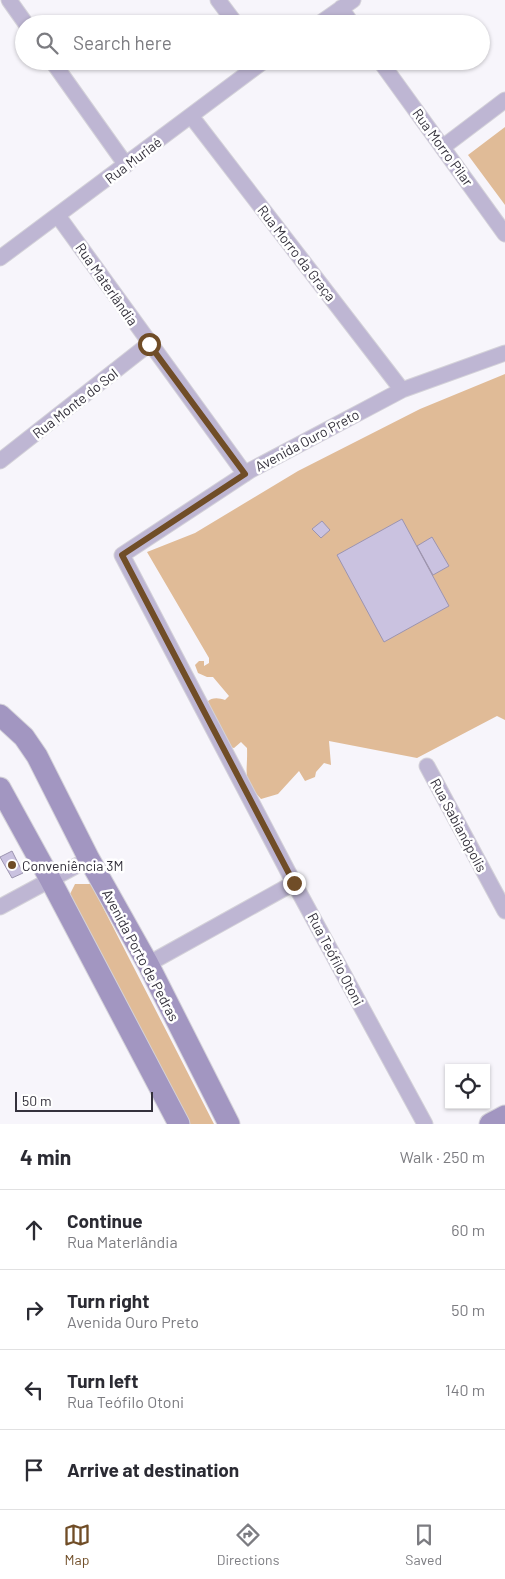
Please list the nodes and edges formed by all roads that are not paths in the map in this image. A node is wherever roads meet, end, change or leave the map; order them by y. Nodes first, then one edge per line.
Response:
1 (9, 0) edge
2 (218, 0) edge
3 (347, 4) edge
4 (20, 15) edge
5 (229, 15) edge
6 (332, 15) edge
7 (58, 70) edge
8 (252, 70) edge
9 (387, 70) edge
10 (505, 100) edge
11 (191, 116) junction
12 (443, 147) junction
13 (126, 165) junction
14 (58, 216) junction
15 (505, 234) edge
16 (0, 258) edge
17 (149, 344) junction
18 (505, 353) edge
19 (402, 390) junction
20 (0, 462) edge
21 (245, 474) junction
22 (122, 555) joint
23 (0, 715) edge
24 (427, 766) dead end
25 (0, 788) edge
26 (89, 859) junction
27 (50, 879) junction
28 (294, 883) junction
29 (0, 907) edge
30 (505, 911) edge
31 (148, 964) junction
32 (505, 1116) edge
33 (179, 1124) edge
34 (229, 1124) edge
35 (425, 1124) edge
36 (490, 1124) edge

1 - 4 street
2 - 5 street
3 - 6 street
7 - 13 street
8 - 11 street, Rua Muriaé
9 - 12 street, Rua Morro Pilar
10 - 12 street
11 - 13 street, Rua Muriaé
11 - 19 street, Rua Morro da Graça
12 - 15 street, Rua Morro Pilar
13 - 14 street, Rua Muriaé
14 - 16 street, Rua Muriaé
14 - 17 street, Rua Materlândia
17 - 20 street, Rua Monte do Sol
17 - 21 street, Rua Materlândia
18 - 19 street, Avenida Ouro Preto
19 - 21 street, Avenida Ouro Preto
21 - 22 street, Avenida Ouro Preto
22 - 28 street, Rua Teófilo Otoni
23 - 26 main road, Avenida Porto de Pedras
24 - 30 street, Rua Sabianópolis
25 - 27 main road
26 - 27 street
26 - 31 main road, Avenida Porto de Pedras
27 - 29 street
27 - 33 main road
28 - 31 street
28 - 35 street, Rua Teófilo Otoni
31 - 34 main road, Avenida Porto de Pedras
32 - 36 main road

